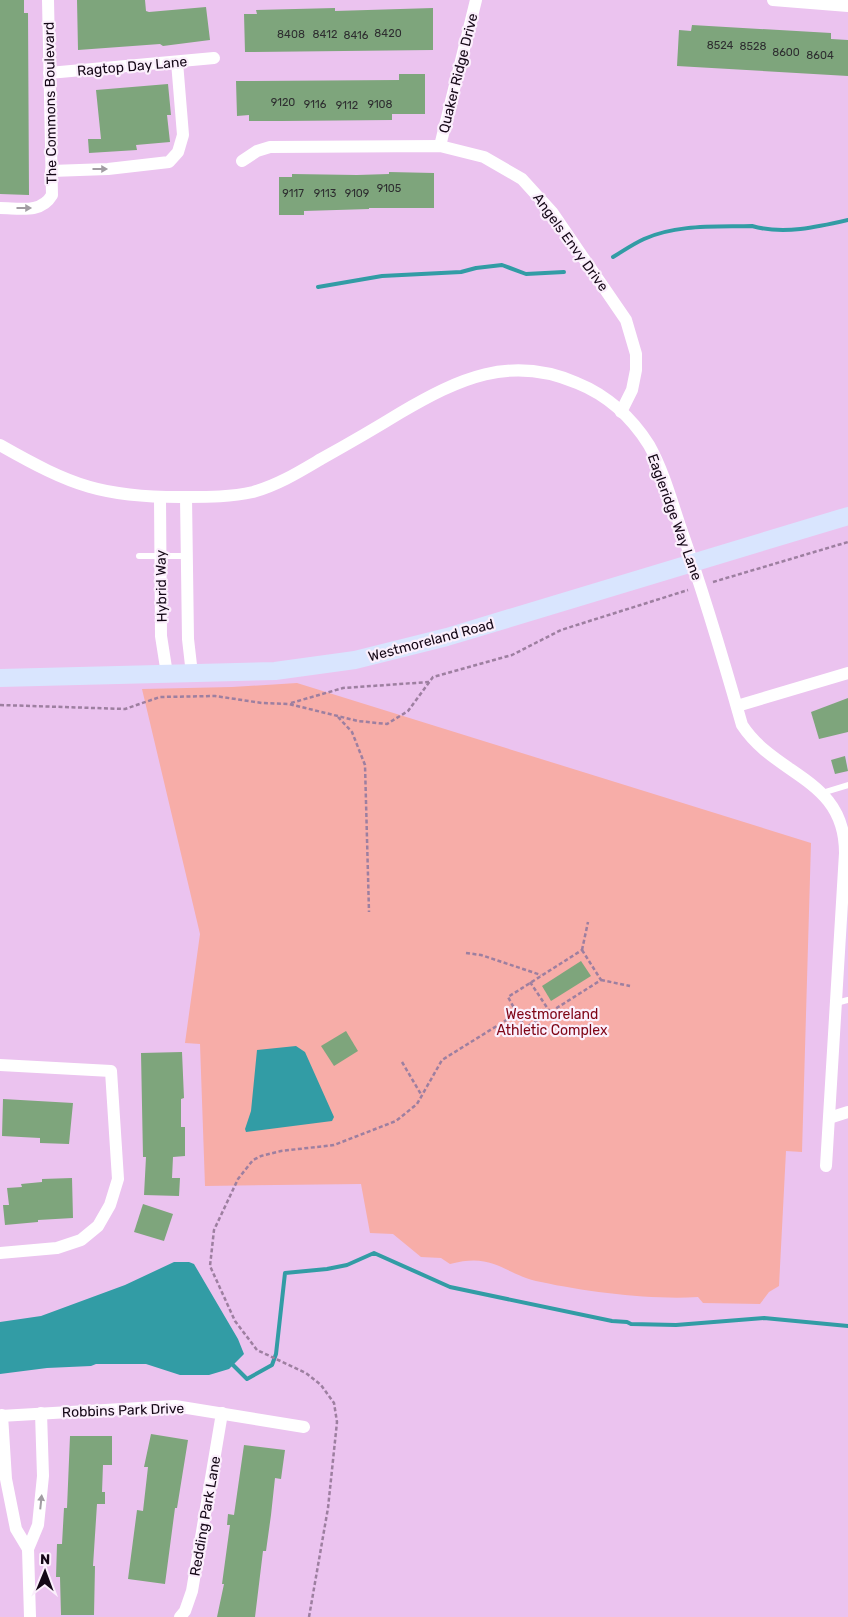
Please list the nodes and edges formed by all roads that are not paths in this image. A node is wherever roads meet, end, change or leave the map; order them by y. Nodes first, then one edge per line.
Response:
1 (48, 0) edge
2 (476, 0) edge
3 (773, 0) edge
4 (848, 6) edge
5 (214, 58) dead end
6 (177, 62) junction
7 (49, 73) junction
8 (440, 146) junction
9 (242, 161) dead end
10 (51, 171) junction
11 (0, 208) edge
12 (621, 412) junction
13 (0, 445) edge
14 (160, 497) junction
15 (186, 497) junction
16 (848, 516) edge
17 (139, 556) dead end
18 (187, 556) junction
19 (160, 558) junction
20 (693, 562) junction
21 (848, 673) edge
22 (167, 674) junction
23 (192, 674) junction
24 (0, 678) edge
25 (737, 706) junction
26 (848, 785) edge
27 (822, 793) junction
28 (846, 886) edge
29 (842, 1001) edge
30 (0, 1065) edge
31 (848, 1112) edge
32 (829, 1118) junction
33 (826, 1166) dead end
34 (0, 1253) edge
35 (41, 1413) junction
36 (222, 1413) junction
37 (1, 1416) edge
38 (304, 1427) dead end
39 (28, 1549) junction
40 (30, 1617) edge
41 (180, 1617) edge

1 - 7 street, The Commons Boulevard
2 - 8 street, Quaker Ridge Drive
3 - 4 street
5 - 6 street, Ragtop Day Lane
6 - 7 street, Ragtop Day Lane
10 -> 6 street
7 - 10 street, The Commons Boulevard
8 - 9 street, Angels Envy Drive
8 - 12 street, Angels Envy Drive
11 -> 10 street, The Commons Boulevard
12 - 15 street, Eagleridge Way Lane
12 - 20 street, Eagleridge Way Lane
13 - 14 street, Eagleridge Way Lane
14 - 15 street, Eagleridge Way Lane
14 - 19 street, Hybrid Way
15 - 18 street, Hybrid Way
16 - 20 street, Westmoreland Road
17 - 19 lane
18 - 19 lane
18 - 23 street, Hybrid Way
19 - 22 street, Hybrid Way
20 - 23 street, Westmoreland Road
20 - 25 street, Eagleridge Way Lane
21 - 25 street
22 - 23 street, Westmoreland Road
22 - 24 street, Westmoreland Road
25 - 27 street, Eagleridge Way Lane
26 - 27 lane
27 - 28 street, Eagleridge Way Lane
28 - 29 street, Eagleridge Way Lane
29 - 32 street, Eagleridge Way Lane
30 - 34 street
31 - 32 street
32 - 33 street, Eagleridge Way Lane
35 - 36 street, Robbins Park Drive
35 - 37 street, Robbins Park Drive
39 -> 35 street
36 - 38 street, Robbins Park Drive
36 - 41 street, Redding Park Lane
37 - 39 street
39 - 40 street

